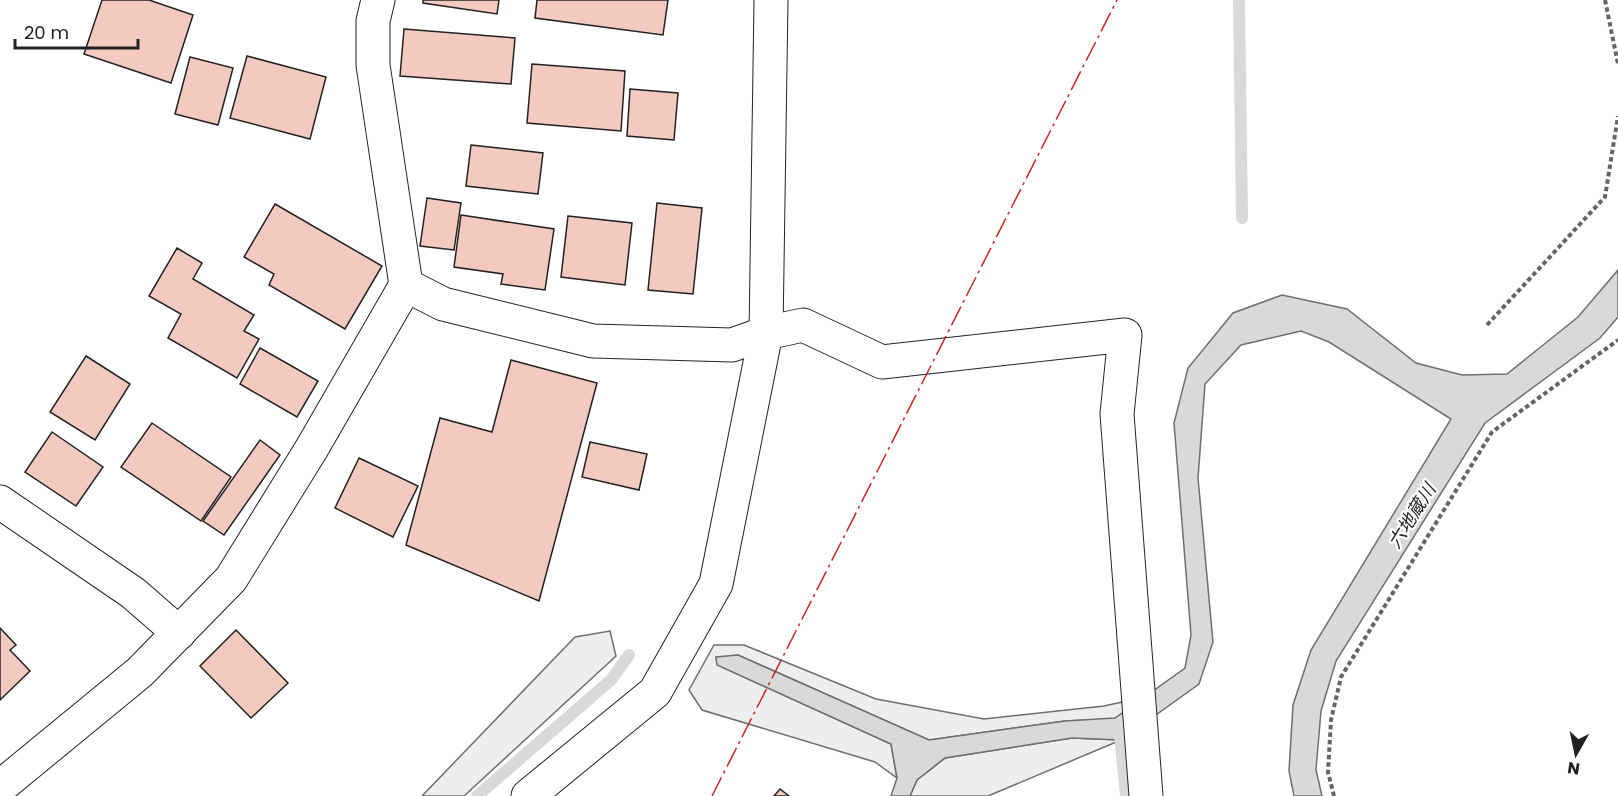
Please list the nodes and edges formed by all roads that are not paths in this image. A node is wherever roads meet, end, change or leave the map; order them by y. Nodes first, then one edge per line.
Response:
1 (378, 0) edge
2 (771, 0) edge
3 (406, 285) junction
4 (766, 333) junction
5 (0, 502) edge
6 (179, 633) junction
7 (0, 787) edge
8 (528, 796) edge
9 (1146, 796) edge

1 - 3 street
2 - 4 street
3 - 4 street
3 - 6 street
4 - 8 street
4 - 9 street
5 - 6 street
6 - 7 street

